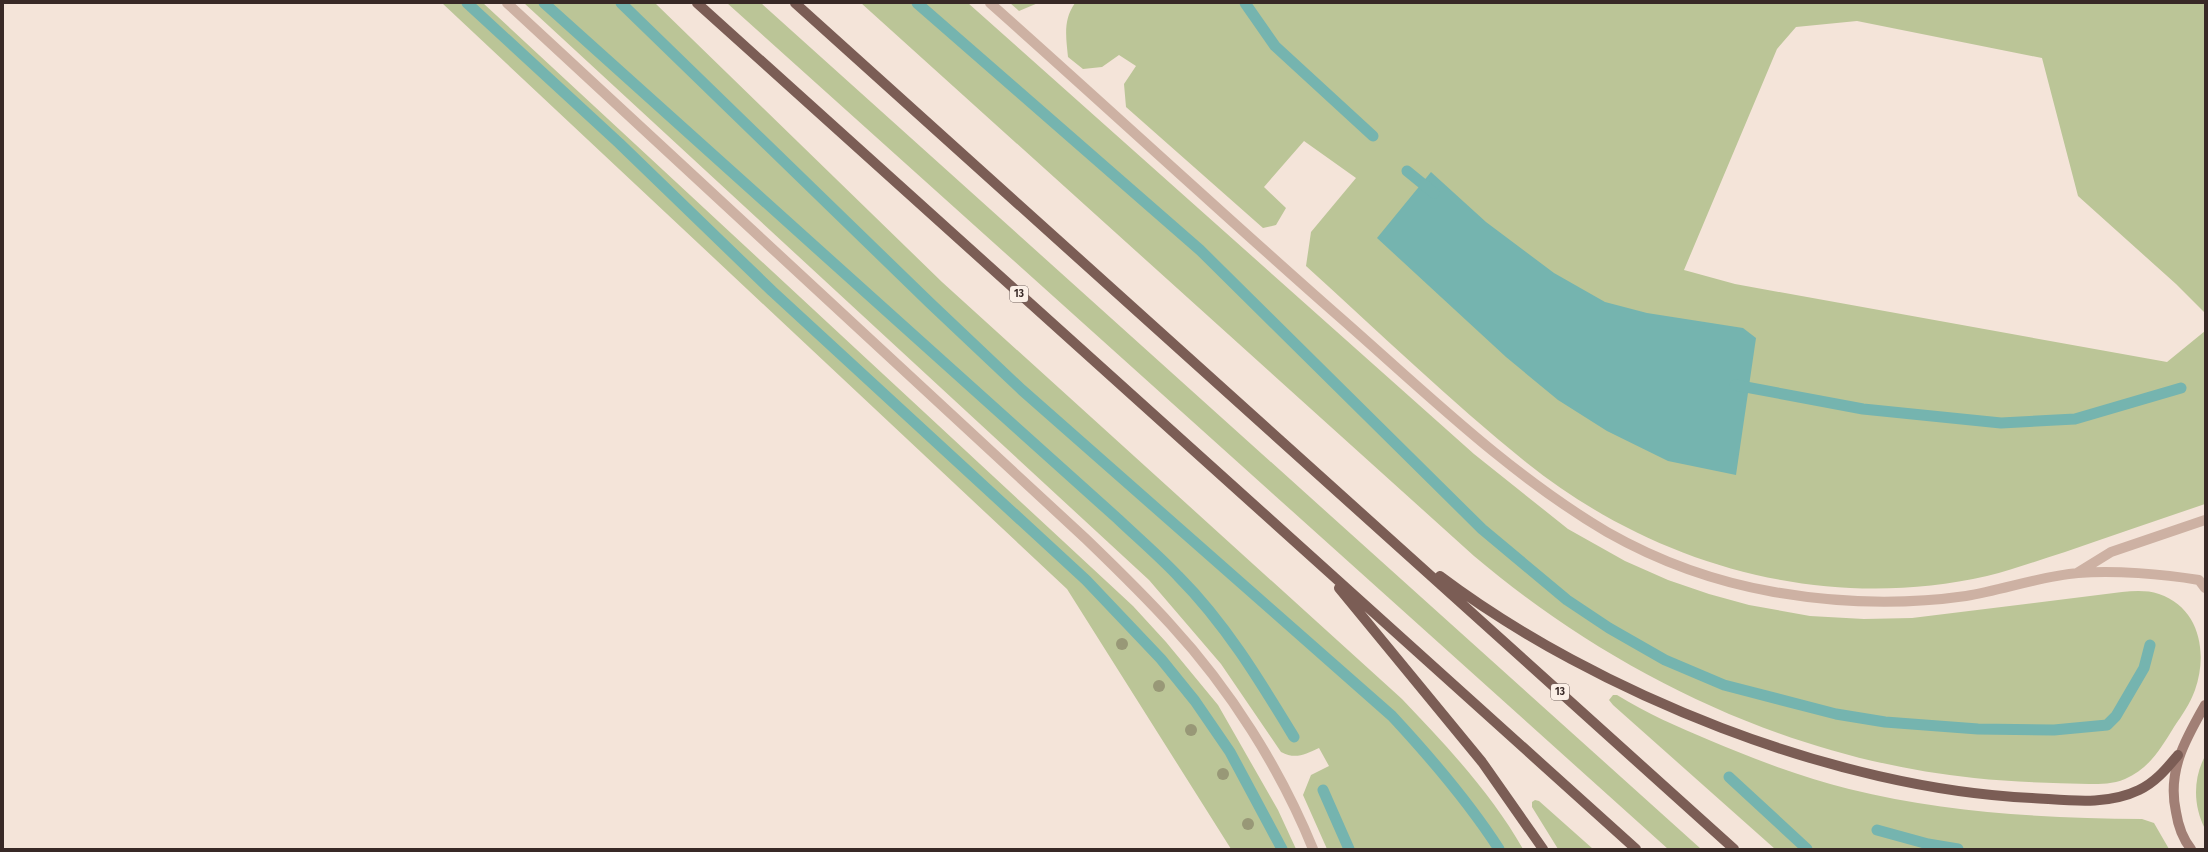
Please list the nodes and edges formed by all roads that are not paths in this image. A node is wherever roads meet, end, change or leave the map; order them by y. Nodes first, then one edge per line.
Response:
1 (507, 3) edge
2 (697, 3) edge
3 (795, 3) edge
4 (990, 3) edge
5 (2205, 520) edge
6 (1386, 535) junction
7 (1319, 564) junction
8 (2077, 573) junction
9 (2205, 588) edge
10 (2205, 705) edge
11 (2178, 755) junction
12 (2189, 848) edge
13 (1313, 849) edge
14 (1542, 849) edge
15 (1636, 849) edge
16 (1734, 849) edge

1 - 13 lane
2 - 7 main road, 13
3 - 6 main road, 13
4 - 8 lane
5 - 8 lane
6 - 11 main road
6 - 16 main road, 13
7 - 14 main road
7 - 15 main road, 13
8 - 9 lane
10 - 11 street
11 - 12 street

